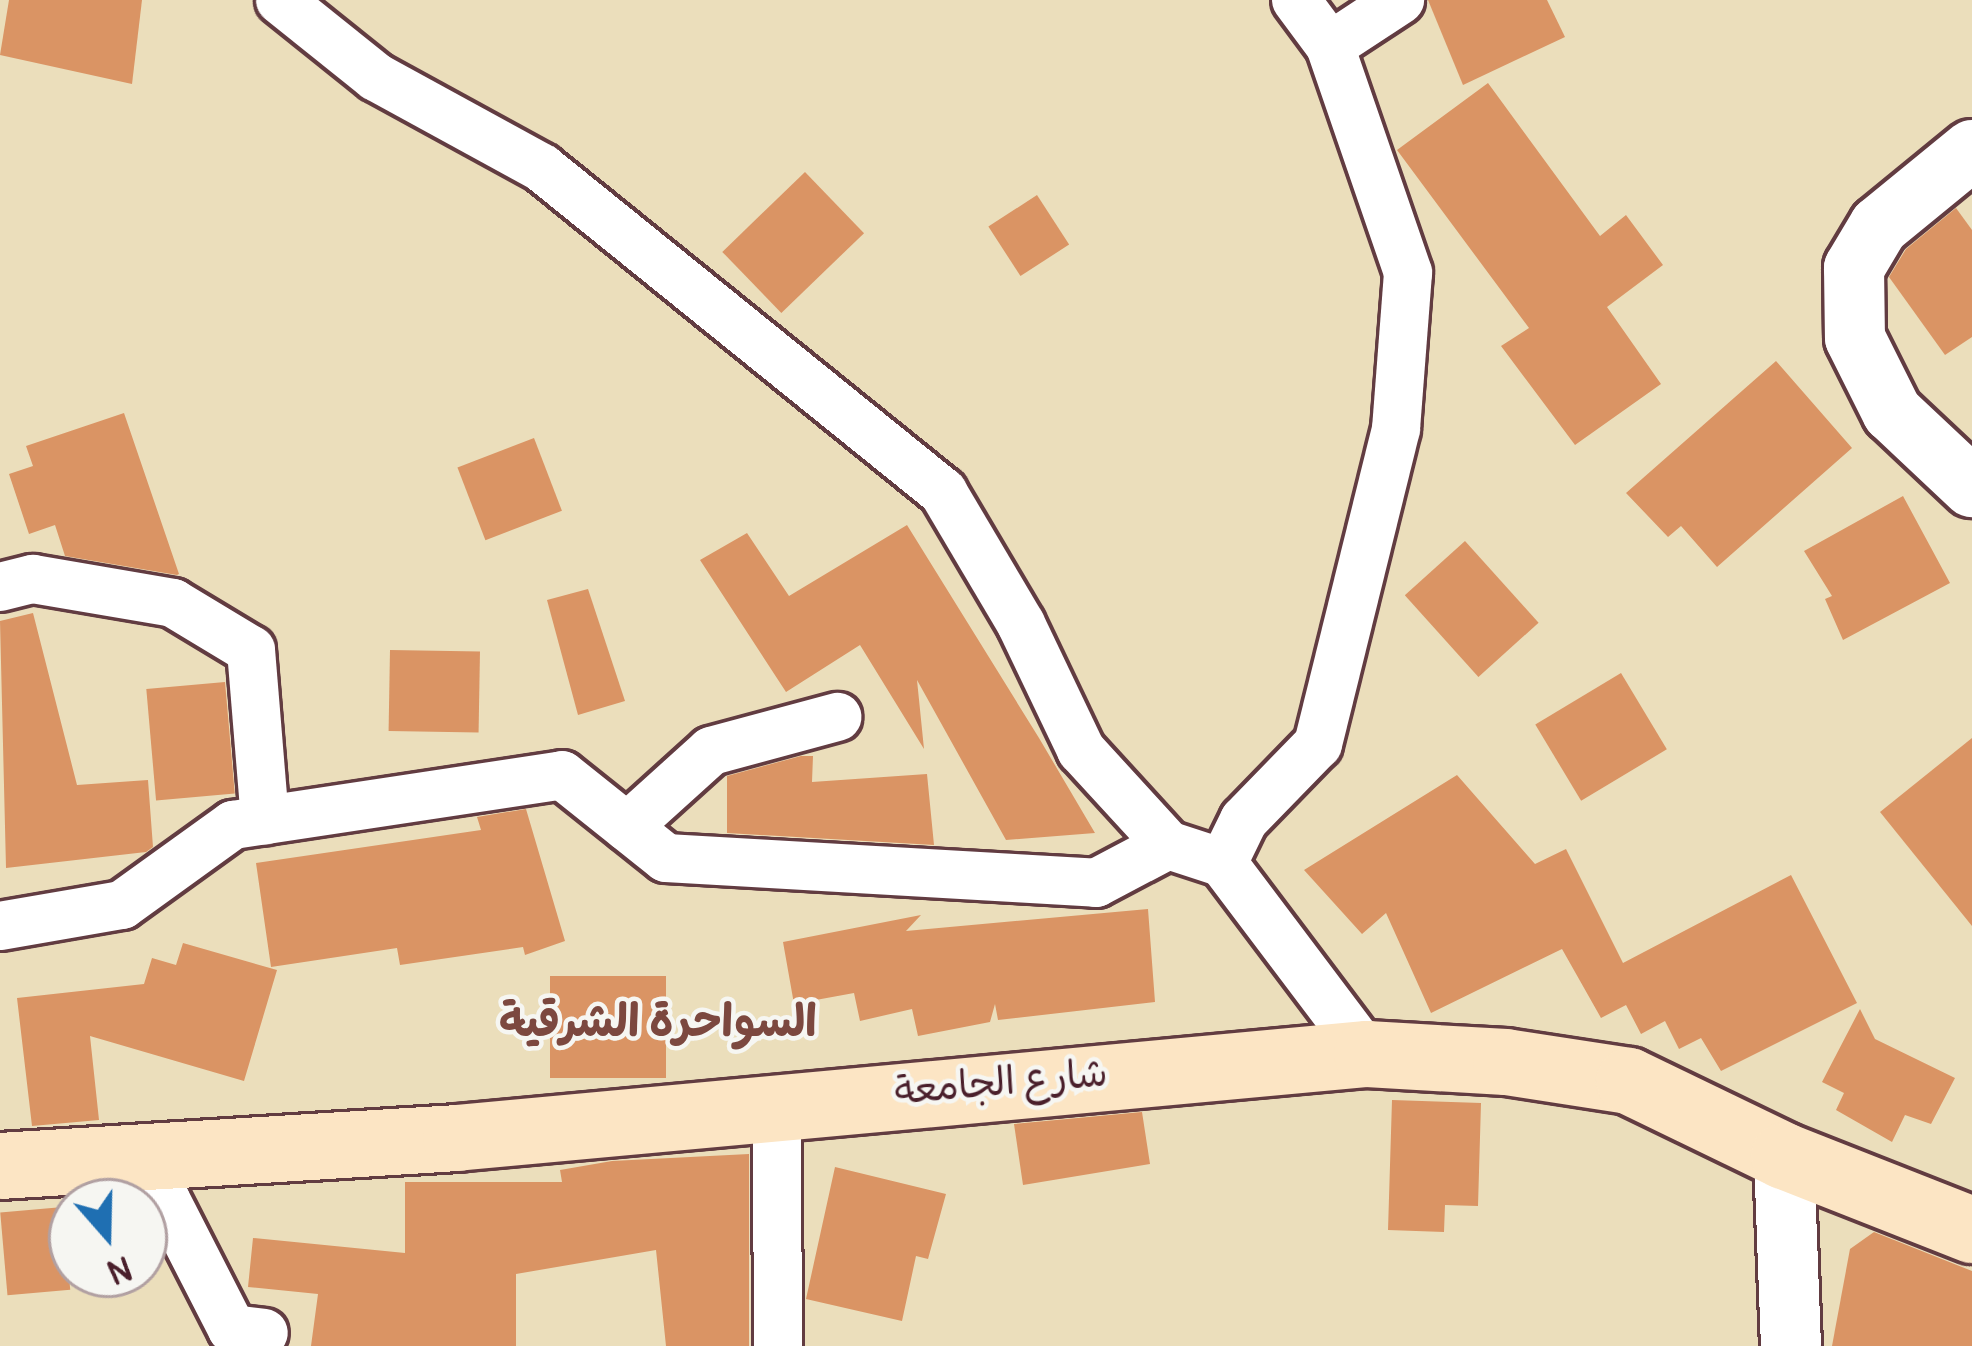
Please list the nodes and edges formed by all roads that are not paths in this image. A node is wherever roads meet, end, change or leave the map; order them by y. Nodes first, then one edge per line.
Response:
1 (280, 0) edge
2 (1296, 0) edge
3 (1400, 0) edge
4 (1330, 46) junction
5 (1972, 150) edge
6 (1972, 487) edge
7 (0, 587) edge
8 (837, 717) dead end
9 (265, 820) junction
10 (627, 827) junction
11 (1168, 845) junction
12 (1223, 863) junction
13 (0, 926) edge
14 (1367, 1054) junction
15 (777, 1104) junction
16 (1784, 1156) junction
17 (32, 1163) edge
18 (1972, 1230) edge
19 (264, 1333) dead end
20 (778, 1346) edge
21 (1791, 1346) edge

1 - 11 street
2 - 4 street
3 - 4 street
4 - 12 street
5 - 6 street
7 - 9 street
8 - 10 street
9 - 10 street
9 - 13 street
10 - 11 street
11 - 12 street
12 - 14 street
14 - 15 main road, شارع الجامعة
14 - 16 main road, شارع الجامعة
15 - 17 main road, شارع الجامعة
15 - 20 street
16 - 18 main road, شارع الجامعة
16 - 21 street
17 - 19 street

